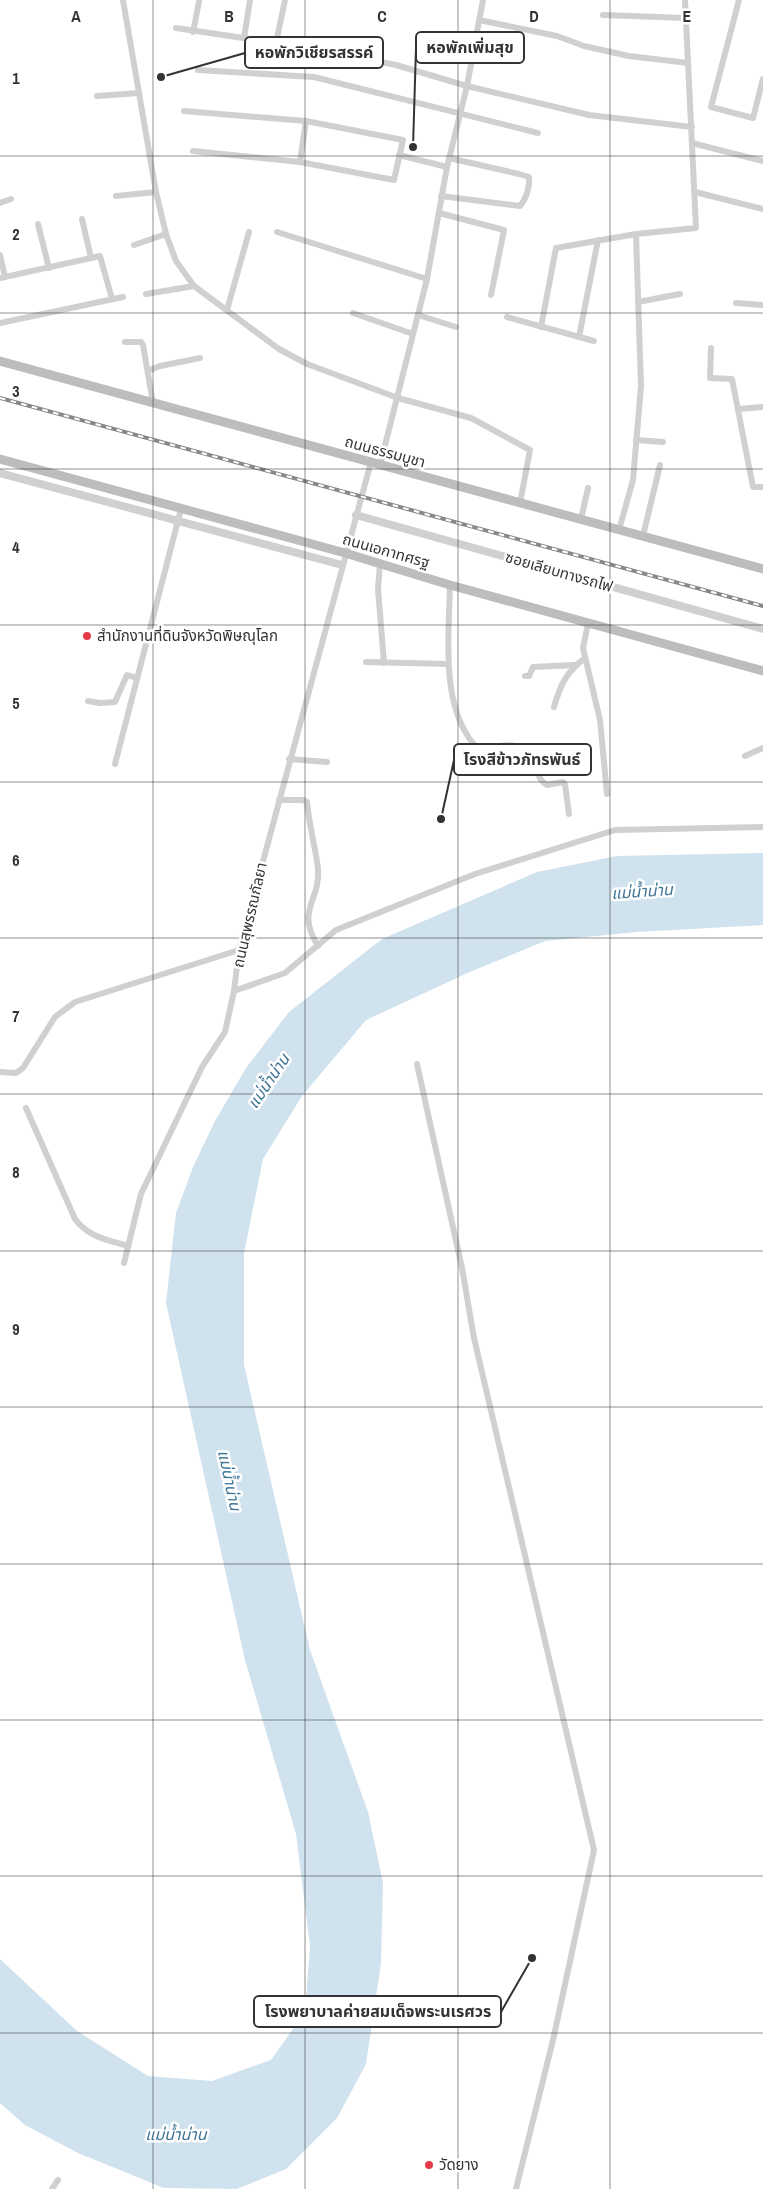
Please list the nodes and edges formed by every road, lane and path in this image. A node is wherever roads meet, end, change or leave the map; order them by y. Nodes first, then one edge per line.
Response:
1 (123, 0) edge
2 (250, 0) edge
3 (285, 0) edge
4 (483, 0) edge
5 (685, 0) edge
6 (739, 0) edge
7 (199, 2) dead end
8 (603, 15) dead end
9 (686, 18) junction
10 (478, 20) junction
11 (176, 28) dead end
12 (193, 32) junction
13 (244, 38) junction
14 (276, 43) junction
15 (688, 63) junction
16 (198, 70) dead end
17 (763, 79) edge
18 (467, 86) junction
19 (139, 93) junction
20 (97, 96) dead end
21 (184, 111) dead end
22 (459, 113) junction
23 (306, 120) junction
24 (692, 127) junction
25 (538, 133) dead end
26 (692, 143) junction
27 (193, 150) dead end
28 (399, 155) junction
29 (449, 158) junction
30 (763, 161) edge
31 (300, 162) junction
32 (447, 167) junction
33 (156, 192) junction
34 (695, 192) junction
35 (116, 196) dead end
36 (442, 196) junction
37 (11, 199) dead end
38 (0, 203) edge
39 (763, 209) edge
40 (439, 213) junction
41 (82, 219) dead end
42 (38, 224) dead end
43 (249, 232) dead end
44 (277, 232) dead end
45 (166, 234) junction
46 (636, 234) junction
47 (598, 240) junction
48 (134, 245) dead end
49 (0, 255) edge
50 (91, 258) junction
51 (48, 268) junction
52 (2, 278) edge
53 (427, 279) junction
54 (194, 286) junction
55 (146, 294) dead end
56 (680, 294) dead end
57 (491, 295) dead end
58 (123, 298) dead end
59 (112, 299) junction
60 (638, 302) junction
61 (736, 303) dead end
62 (763, 305) edge
63 (227, 310) junction
64 (353, 313) dead end
65 (418, 315) junction
66 (506, 317) dead end
67 (0, 323) edge
68 (541, 326) junction
69 (456, 327) dead end
70 (413, 334) junction
71 (579, 337) junction
72 (594, 341) dead end
73 (125, 342) dead end
74 (711, 348) dead end
75 (200, 358) dead end
76 (0, 361) edge
77 (148, 371) junction
78 (398, 398) junction
79 (153, 403) junction
80 (763, 407) edge
81 (738, 409) junction
82 (636, 440) junction
83 (663, 442) dead end
84 (0, 459) edge
85 (371, 462) junction
86 (380, 465) junction
87 (660, 465) dead end
88 (0, 473) edge
89 (763, 487) edge
90 (588, 488) dead end
91 (520, 503) junction
92 (182, 509) junction
93 (356, 515) junction
94 (581, 519) junction
95 (178, 520) junction
96 (619, 530) junction
97 (643, 536) junction
98 (345, 553) junction
99 (380, 564) junction
100 (342, 565) junction
101 (763, 569) edge
102 (450, 585) junction
103 (588, 623) junction
104 (763, 628) edge
105 (585, 658) junction
106 (366, 662) dead end
107 (384, 663) junction
108 (448, 664) junction
109 (576, 665) junction
110 (763, 671) edge
111 (525, 676) dead end
112 (137, 678) junction
113 (88, 701) dead end
114 (554, 707) dead end
115 (763, 748) edge
116 (745, 756) dead end
117 (290, 759) junction
118 (328, 762) dead end
119 (115, 764) dead end
120 (607, 794) dead end
121 (279, 800) junction
122 (569, 814) dead end
123 (763, 827) edge
124 (318, 946) junction
125 (239, 950) junction
126 (234, 991) junction
127 (417, 1064) dead end
128 (0, 1072) edge
129 (26, 1108) dead end
130 (128, 1246) junction
131 (124, 1262) dead end
132 (58, 2180) dead end
133 (52, 2189) edge
134 (516, 2189) edge

1 - 19 street
2 - 13 street
3 - 14 street
4 - 10 street
5 - 9 street
6 - 17 street
7 - 12 street
8 - 9 street
9 - 15 street
10 - 15 street
10 - 18 street
11 - 12 street
12 - 13 street
13 - 14 street
14 - 18 street
15 - 24 street
16 - 22 street
18 - 22 street
18 - 24 street
19 - 20 street
19 - 33 street
21 - 23 street
22 - 25 street
22 - 29 street
23 - 28 street
23 - 31 street
24 - 26 street
26 - 30 street
26 - 34 street
27 - 31 street
28 - 31 street
28 - 32 street
29 - 32 street
29 - 36 street
32 - 36 street
33 - 35 street
33 - 45 street
34 - 39 street
34 - 46 street
36 - 40 street
37 - 38 street
40 - 53 street
40 - 57 street
41 - 50 street
42 - 51 street
43 - 63 street
44 - 53 street
45 - 48 street
45 - 54 street
46 - 47 street
46 - 60 street
47 - 68 street
47 - 71 street
49 - 52 street
50 - 51 street
50 - 59 street
51 - 52 street
53 - 65 street
54 - 55 street
54 - 63 street
56 - 60 street
58 - 59 street
59 - 67 street
60 - 82 street
61 - 62 street
63 - 78 street
64 - 70 street
65 - 69 street
65 - 70 street
66 - 68 street
68 - 71 street
70 - 78 street
71 - 72 street
73 - 77 street
74 - 81 street
75 - 77 street
76 - 79 main road, ถนนธรรมบูชา
77 - 79 street
78 - 86 street
78 - 91 street
79 - 85 main road, ถนนธรรมบูชา
80 - 81 street
81 - 89 street
82 - 83 street
82 - 96 street
84 - 92 main road, ถนนเอกาทศรฐ
85 - 86 main road, ถนนธรรมบูชา
85 - 93 street, ถนนสุพรรณกัลยา
86 - 91 main road, ถนนธรรมบูชา
87 - 97 street
88 - 95 street
90 - 94 street
91 - 94 main road, ถนนธรรมบูชา
92 - 95 street
92 - 98 main road, ถนนเอกาทศรฐ
93 - 98 street, ถนนสุพรรณกัลยา
93 - 104 street, ซอยเลียบทางรถไฟ
94 - 96 main road, ถนนธรรมบูชา
95 - 100 street
95 - 112 street
96 - 97 main road, ถนนธรรมบูชา
97 - 101 main road, ถนนธรรมบูชา
98 - 99 main road, ถนนเอกาทศรฐ
98 - 100 street, ถนนสุพรรณกัลยา
99 - 102 main road, ถนนเอกาทศรฐ
99 - 107 street
100 - 117 street, ถนนสุพรรณกัลยา
102 - 103 main road, ถนนเอกาทศรฐ
102 - 108 street
103 - 105 street
103 - 110 main road, ถนนเอกาทศรฐ
105 - 109 street
105 - 120 street
106 - 107 street
107 - 108 street
108 - 122 street
109 - 111 street
109 - 114 street
112 - 113 street
112 - 119 street
115 - 116 street
117 - 118 street
117 - 121 street, ถนนสุพรรณกัลยา
121 - 124 street
121 - 125 street, ถนนสุพรรณกัลยา
123 - 124 street
124 - 126 street
125 - 126 street, ถนนสุพรรณกัลยา
125 - 128 street
126 - 130 street, ถนนสุพรรณกัลยา
127 - 134 street
129 - 130 street
130 - 131 street, ถนนสุพรรณกัลยา
132 - 133 street

